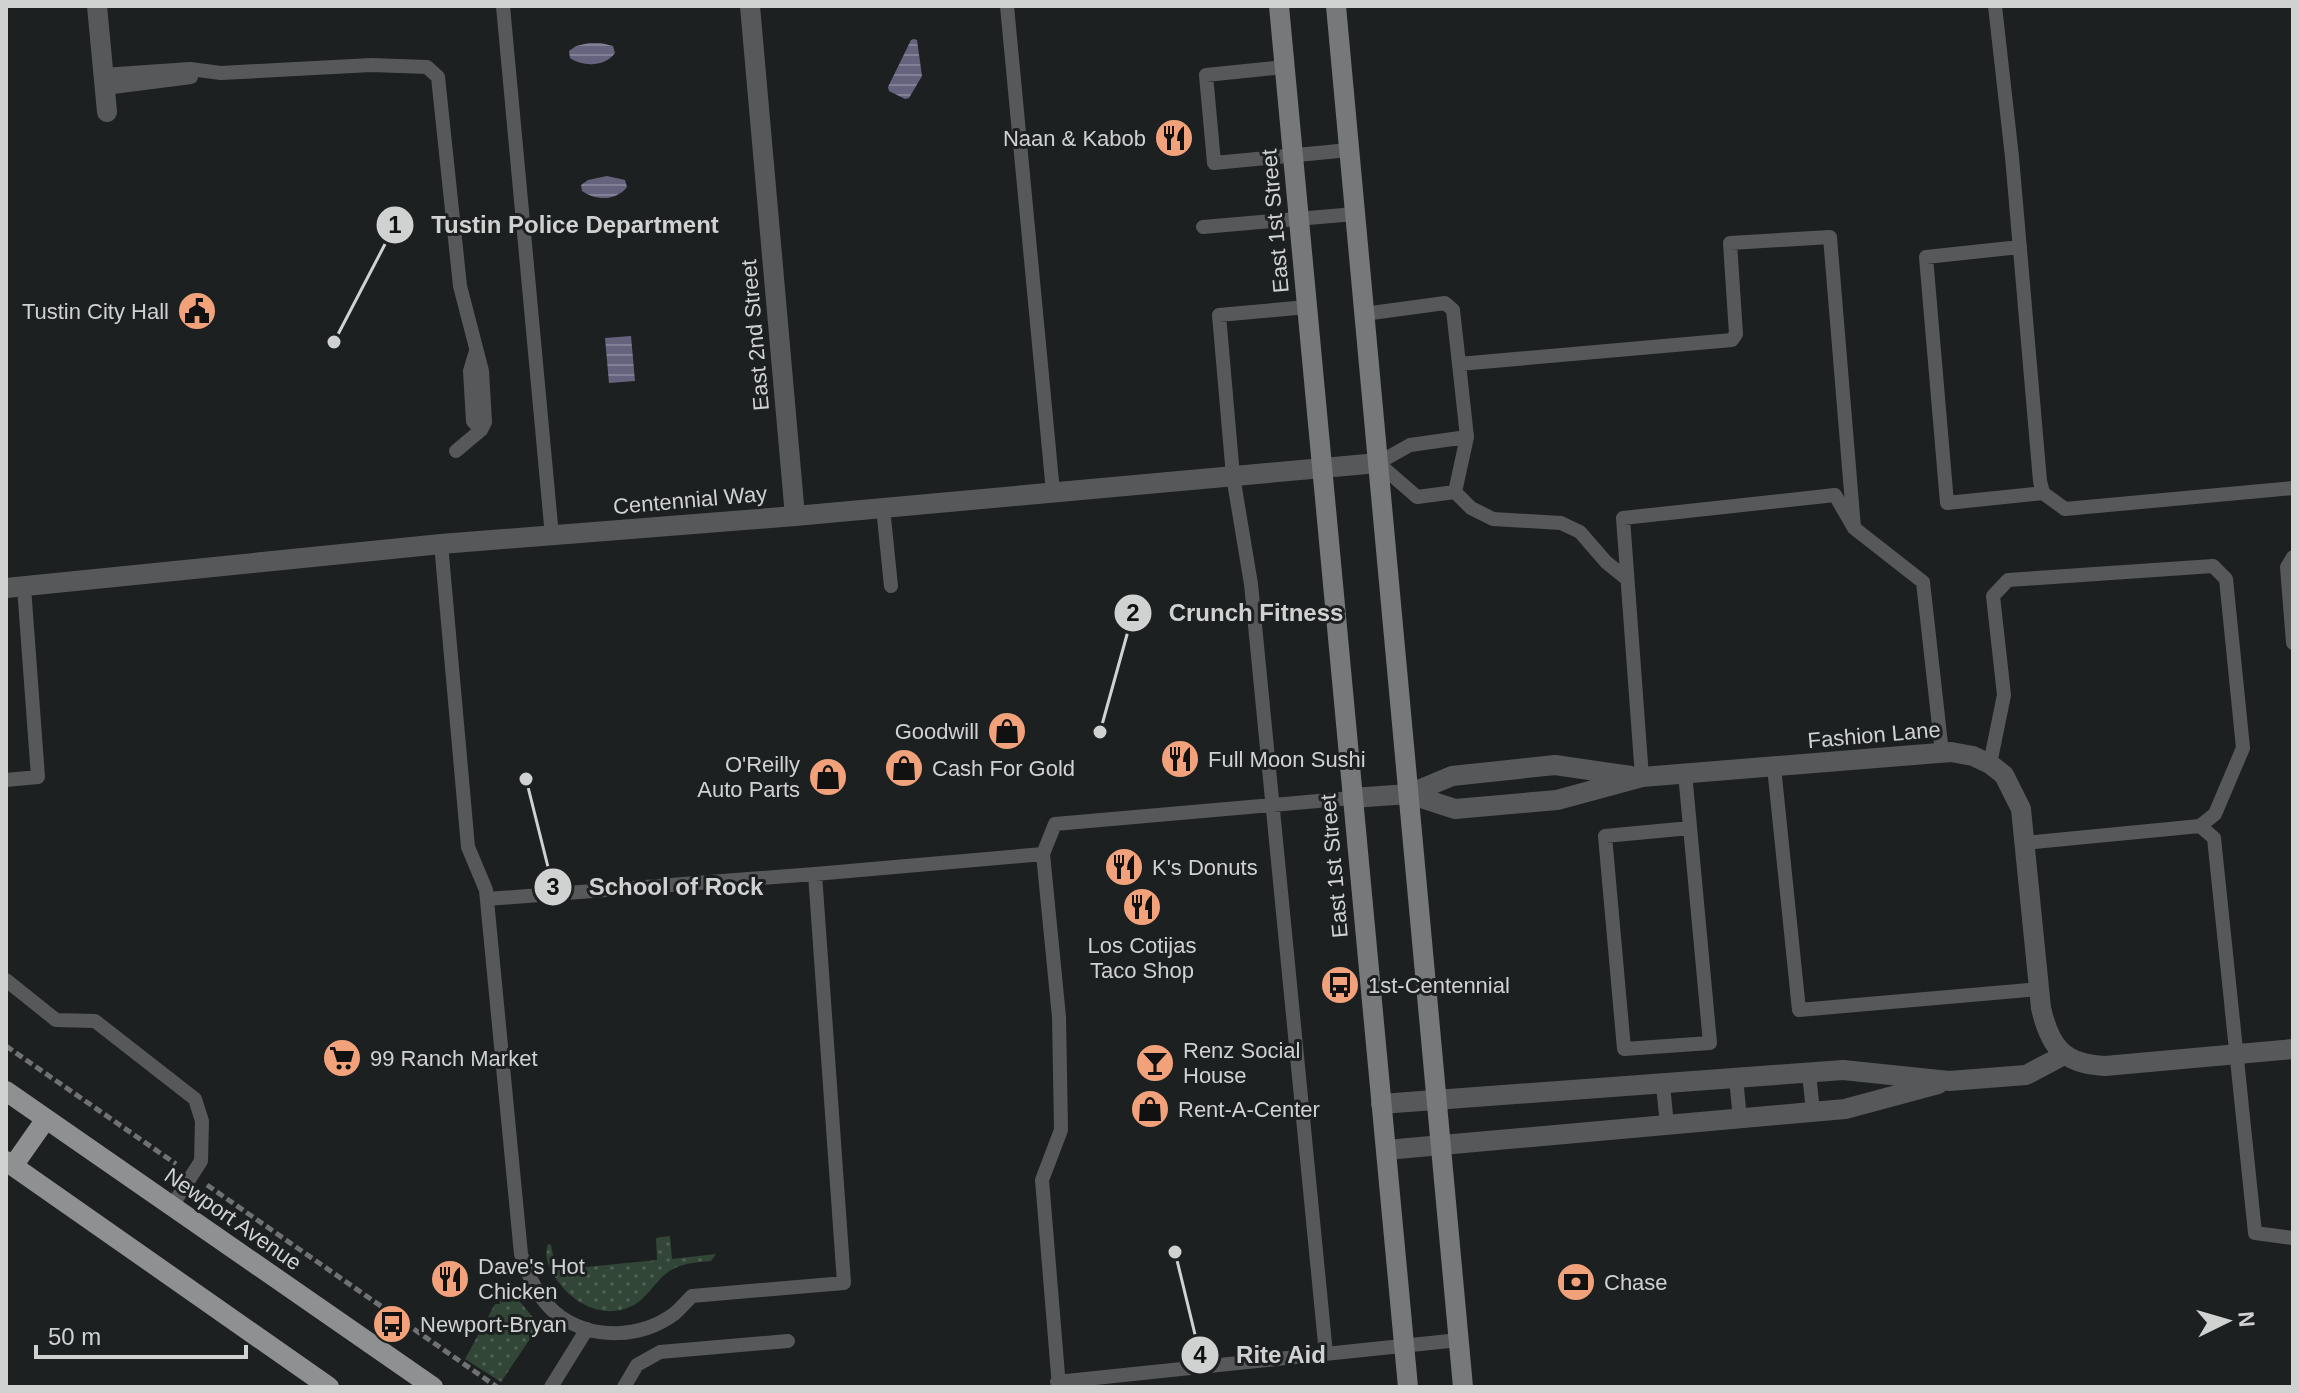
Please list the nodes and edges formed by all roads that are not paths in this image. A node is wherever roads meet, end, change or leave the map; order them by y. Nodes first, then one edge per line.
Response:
1 (97, 6) edge
2 (503, 6) edge
3 (750, 6) edge
4 (1007, 6) edge
5 (1279, 6) edge
6 (1336, 6) edge
7 (1995, 6) edge
8 (1284, 67) junction
9 (104, 81) junction
10 (107, 112) dead end
11 (1349, 150) junction
12 (1293, 157) junction
13 (1355, 214) junction
14 (1299, 219) junction
15 (1203, 227) dead end
16 (2020, 247) junction
17 (1307, 307) junction
18 (1364, 314) junction
19 (1459, 364) junction
20 (1467, 437) junction
21 (456, 451) dead end
22 (1378, 463) junction
23 (1321, 468) junction
24 (1233, 476) junction
25 (2293, 488) edge
26 (1053, 492) junction
27 (1455, 492) junction
28 (2043, 493) junction
29 (883, 508) junction
30 (795, 516) junction
31 (1854, 528) junction
32 (552, 536) junction
33 (441, 544) junction
34 (2293, 557) edge
35 (1627, 579) junction
36 (891, 586) dead end
37 (15, 588) edge
38 (2293, 643) edge
39 (1942, 753) junction
40 (1990, 764) junction
41 (1774, 767) junction
42 (1685, 773) junction
43 (1642, 777) junction
44 (6, 780) edge
45 (1409, 794) junction
46 (1352, 798) junction
47 (1271, 807) junction
48 (2200, 826) junction
49 (1690, 828) junction
50 (2025, 843) junction
51 (1043, 854) junction
52 (815, 874) junction
53 (487, 899) junction
54 (6, 980) edge
55 (2039, 989) junction
56 (2293, 1049) edge
57 (2064, 1055) junction
58 (2238, 1055) junction
59 (1809, 1073) junction
60 (1736, 1078) junction
61 (1949, 1081) junction
62 (1663, 1085) junction
63 (6, 1091) edge
64 (1437, 1101) junction
65 (1381, 1104) junction
66 (1813, 1112) junction
67 (46, 1119) junction
68 (1740, 1119) junction
69 (1667, 1125) junction
70 (1441, 1145) junction
71 (1386, 1150) junction
72 (9, 1164) edge
73 (172, 1206) junction
74 (2293, 1238) edge
75 (587, 1329) junction
76 (1459, 1340) junction
77 (788, 1341) dead end
78 (1404, 1346) junction
79 (1326, 1354) junction
80 (1058, 1385) edge
81 (329, 1387) edge
82 (433, 1387) edge
83 (551, 1387) edge
84 (624, 1387) edge
85 (1408, 1387) edge
86 (1463, 1387) edge

1 - 9 street
2 - 32 lane
3 - 30 street, East 2nd Street
4 - 26 lane
5 - 8 main road, East 1st Street
6 - 11 main road
7 - 16 lane
8 - 12 main road, East 1st Street
8 - 12 lane
9 - 10 street
9 - 21 lane
11 - 12 lane
11 - 13 main road
12 - 14 main road, East 1st Street
13 - 14 lane
13 - 18 main road
14 - 15 lane
14 - 17 main road, East 1st Street
16 - 28 lane
16 - 28 lane
17 - 23 main road, East 1st Street
17 - 24 lane
18 - 19 lane
18 - 22 main road
19 - 20 lane
19 - 31 lane
20 - 22 lane
20 - 27 lane
22 - 23 street, Centennial Way
22 - 27 lane
22 - 45 main road
23 - 24 street, Centennial Way
23 - 46 main road, East 1st Street
24 - 26 street, Centennial Way
24 - 47 lane
25 - 28 lane
26 - 29 street, Centennial Way
27 - 35 lane
29 - 30 street, Centennial Way
29 - 36 lane
30 - 32 street, Centennial Way
31 - 35 lane
31 - 39 lane
32 - 33 street, Centennial Way
33 - 37 street, Centennial Way
33 - 53 lane
34 - 38 lane
35 - 43 lane
37 - 44 lane
39 - 40 street, Fashion Lane
39 - 41 street, Fashion Lane
40 - 48 lane
40 - 50 street
41 - 42 street, Fashion Lane
41 - 55 lane
42 - 43 street, Fashion Lane
42 - 49 lane
43 - 45 street, Fashion Lane
43 - 45 street, Fashion Lane
45 - 46 street, Fashion Lane
45 - 64 main road
46 - 47 lane
46 - 65 main road, East 1st Street
47 - 51 lane
47 - 79 lane
48 - 50 lane
48 - 58 lane
49 - 49 lane
50 - 55 street
51 - 52 lane
51 - 80 lane
52 - 53 lane
52 - 75 lane
53 - 75 lane
54 - 73 lane
55 - 57 street
56 - 58 street
57 - 58 street
57 - 61 street
58 - 74 lane
59 - 60 street
59 - 61 street
59 - 66 lane
60 - 62 street
60 - 68 lane
61 - 66 street
62 - 64 street
62 - 69 lane
63 - 67 main road, Newport Avenue
64 - 65 street
64 - 70 main road
65 - 71 main road, East 1st Street
66 - 68 street
67 - 72 main road
67 - 73 main road, Newport Avenue
68 - 69 street
69 - 70 street
70 - 71 street
70 - 76 main road
71 - 78 main road, East 1st Street
72 - 81 main road
73 - 82 main road, Newport Avenue
75 - 83 lane
76 - 78 lane
76 - 86 main road
77 - 84 lane
78 - 79 lane
78 - 85 main road, East 1st Street
79 - 80 lane

